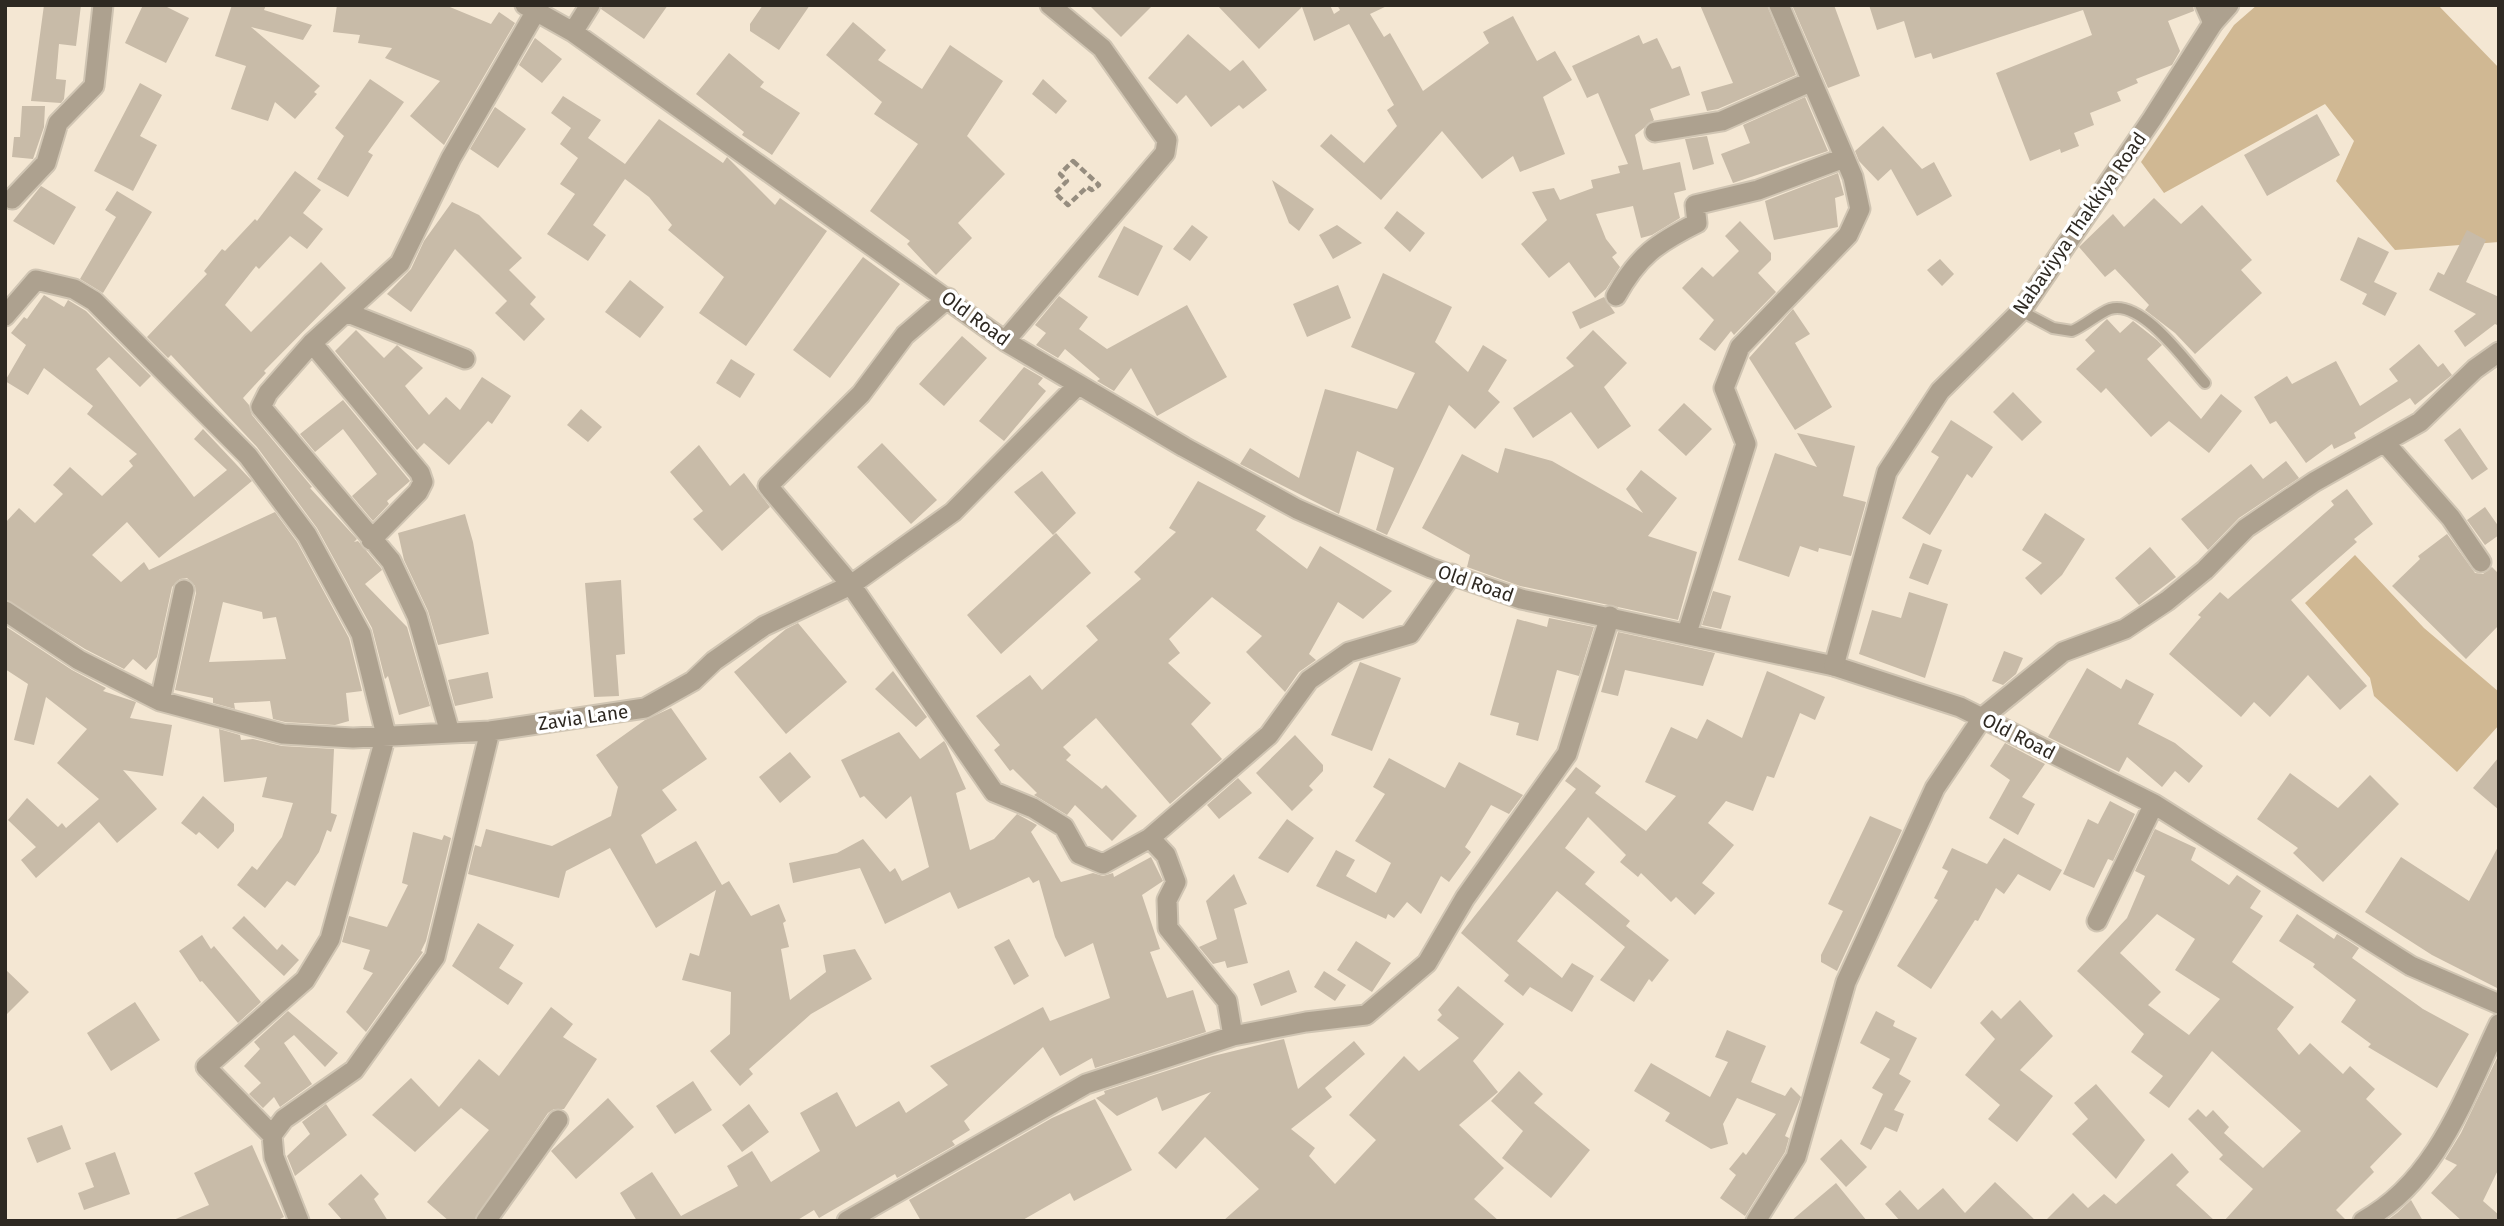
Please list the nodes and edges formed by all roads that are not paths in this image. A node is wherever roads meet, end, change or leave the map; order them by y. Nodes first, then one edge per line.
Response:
1 (103, 5) edge
2 (590, 5) edge
3 (1050, 5) edge
4 (1779, 5) edge
5 (2229, 5) edge
6 (530, 8) edge
7 (2209, 14) edge
8 (573, 32) junction
9 (1810, 82) junction
10 (1655, 132) dead end
11 (1844, 158) junction
12 (12, 199) dead end
13 (1616, 296) dead end
14 (948, 298) junction
15 (2021, 311) junction
16 (348, 313) junction
17 (5, 316) edge
18 (1005, 341) junction
19 (312, 343) junction
20 (2499, 352) edge
21 (465, 359) dead end
22 (2206, 383) dead end
23 (1078, 385) junction
24 (2386, 444) junction
25 (371, 540) junction
26 (2481, 562) dead end
27 (1452, 573) junction
28 (851, 584) junction
29 (184, 590) dead end
30 (5, 611) edge
31 (1610, 616) junction
32 (1686, 633) junction
33 (1834, 666) junction
34 (160, 701) junction
35 (1983, 717) junction
36 (490, 731) junction
37 (450, 733) junction
38 (386, 735) junction
39 (2154, 804) junction
40 (1150, 838) junction
41 (2097, 921) dead end
42 (2499, 1004) edge
43 (2499, 1024) edge
44 (1233, 1036) junction
45 (558, 1120) dead end
46 (272, 1135) junction
47 (299, 1221) edge
48 (486, 1221) edge
49 (847, 1221) edge
50 (1756, 1221) edge
51 (2363, 1221) edge

1 - 12 street
2 - 8 street
3 - 18 street
4 - 9 street
5 - 7 street, Nabaviyya Thakkiya Road
6 - 8 street, Old Road
6 - 16 street
7 - 15 street, Nabaviyya Thakkiya Road
8 - 14 street, Old Road
9 - 10 street
9 - 11 street
11 - 13 street
11 - 32 street
14 - 18 street, Old Road
14 - 28 street
15 - 22 lane
15 - 33 street, Nabaviyya Thakkiya Road
16 - 19 street
16 - 21 street
17 - 38 street
18 - 23 street, Old Road
19 - 25 street
19 - 25 street
20 - 24 street
23 - 27 street, Old Road
23 - 28 street, Zavia Lane
24 - 26 street
24 - 35 street
25 - 37 street
27 - 31 street, Old Road
27 - 40 street
28 - 36 street, Zavia Lane
28 - 40 street
29 - 34 street
30 - 34 street, Zavia Lane
31 - 32 street, Old Road
31 - 44 street
32 - 33 street, Old Road
33 - 35 street, Old Road
34 - 38 street, Zavia Lane
35 - 39 street, Old Road
35 - 50 street
36 - 37 street, Zavia Lane
36 - 46 street
37 - 38 street, Zavia Lane
38 - 46 street
39 - 41 street
39 - 42 street, Old Road
40 - 44 street
43 - 51 street
44 - 49 street
45 - 48 street
46 - 47 street

